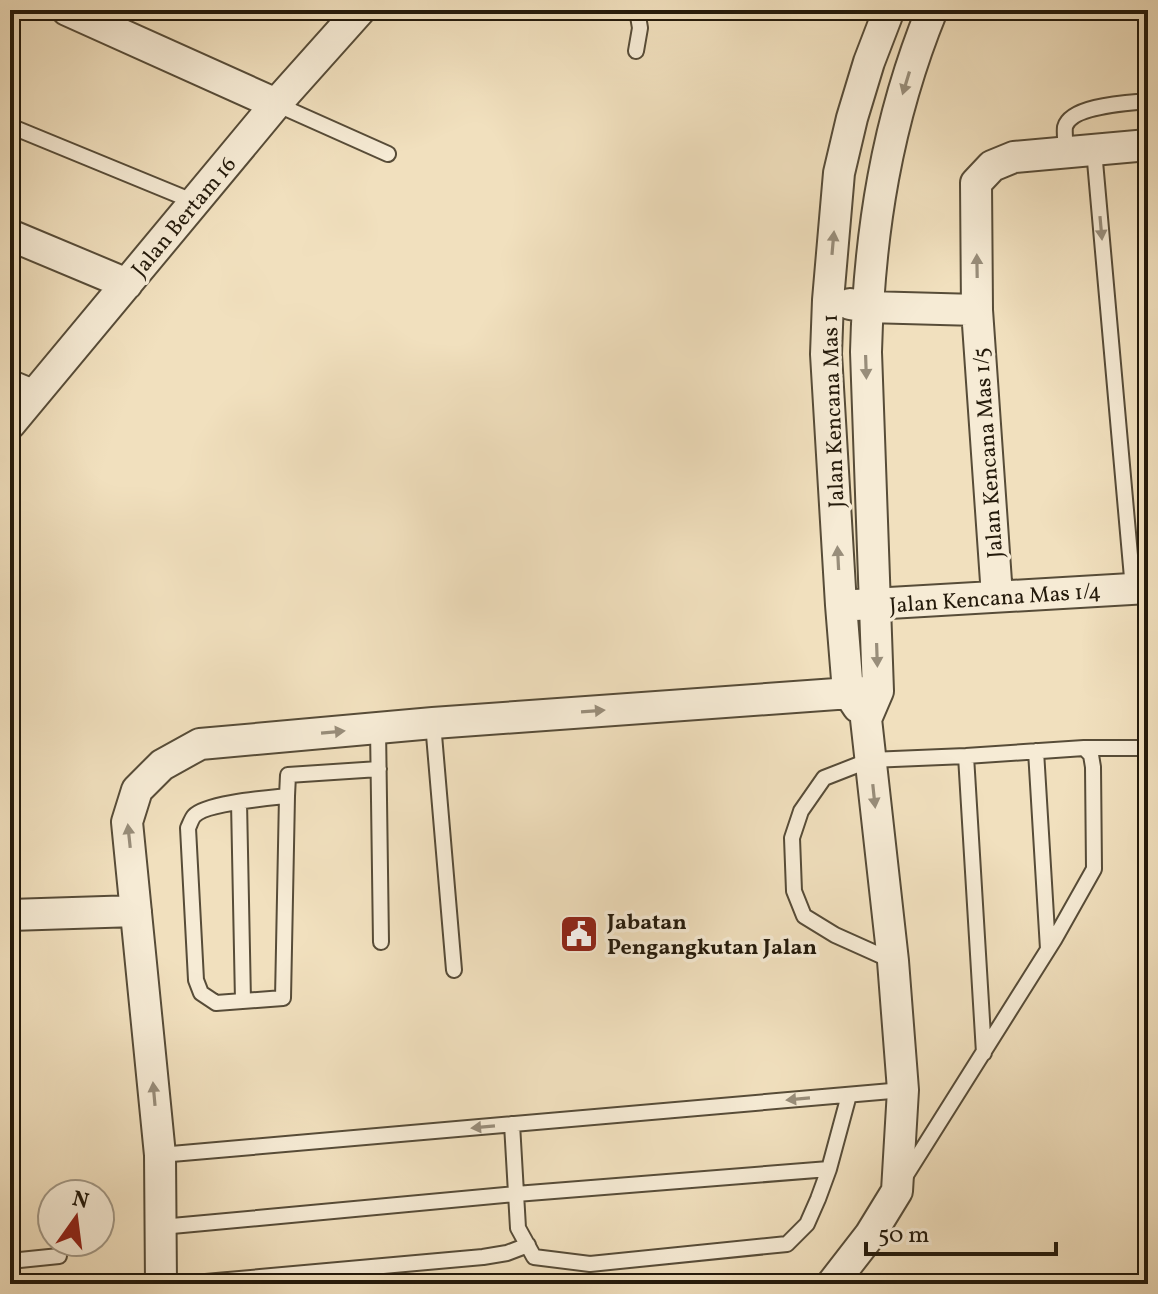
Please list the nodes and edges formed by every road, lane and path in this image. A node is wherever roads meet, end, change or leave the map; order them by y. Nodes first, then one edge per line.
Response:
1 (637, 10) edge
2 (889, 10) edge
3 (932, 10) edge
4 (354, 11) edge
5 (77, 12) edge
6 (636, 51) dead end
7 (1148, 101) edge
8 (276, 104) junction
9 (10, 126) edge
10 (1148, 145) edge
11 (1080, 151) junction
12 (388, 154) dead end
13 (195, 202) junction
14 (10, 235) edge
15 (127, 284) junction
16 (828, 300) junction
17 (867, 307) junction
18 (977, 310) junction
19 (10, 377) edge
20 (39, 389) junction
21 (10, 424) edge
22 (1141, 588) edge
23 (997, 596) junction
24 (875, 604) junction
25 (841, 605) junction
26 (878, 691) junction
27 (848, 692) junction
28 (866, 719) junction
29 (433, 723) junction
30 (378, 728) junction
31 (1084, 748) junction
32 (1148, 748) edge
33 (1036, 751) junction
34 (966, 756) junction
35 (870, 760) junction
36 (379, 769) junction
37 (287, 796) junction
38 (239, 802) junction
39 (136, 911) junction
40 (10, 915) edge
41 (381, 942) dead end
42 (1048, 949) junction
43 (893, 961) junction
44 (454, 970) dead end
45 (243, 1001) junction
46 (984, 1053) junction
47 (903, 1090) junction
48 (849, 1095) junction
49 (512, 1124) junction
50 (160, 1155) junction
51 (829, 1169) junction
52 (897, 1191) junction
53 (516, 1194) junction
54 (161, 1227) junction
55 (528, 1245) junction
56 (39, 1258) edge
57 (10, 1261) edge
58 (161, 1284) edge
59 (183, 1284) edge
60 (832, 1284) edge

1 - 6 lane
16 -> 2 street, Jalan Kencana Mas 1
3 -> 17 street, Jalan Kencana Mas 1
4 - 8 street, Jalan Bertam 16
5 - 8 street
7 - 11 lane
8 - 12 lane
8 - 13 street, Jalan Bertam 16
9 - 13 lane
10 - 11 street, Jalan Kencana Mas 1/5
18 -> 11 street, Jalan Kencana Mas 1/5
11 -> 22 lane
13 - 15 street, Jalan Bertam 16
14 - 15 street
15 - 20 street, Jalan Bertam 16
16 - 17 street
25 -> 16 street, Jalan Kencana Mas 1
17 - 18 street
17 -> 24 street, Jalan Kencana Mas 1
18 - 23 street, Jalan Kencana Mas 1/5
19 - 20 lane
20 - 21 street, Jalan Bertam 16
22 - 23 street, Jalan Kencana Mas 1/4
23 - 24 street, Jalan Kencana Mas 1/4
24 - 25 street, Jalan Kencana Mas 1/4
24 -> 26 street, Jalan Kencana Mas 1
25 - 27 street, Jalan Kencana Mas 1
26 - 27 street
26 - 28 street, Jalan Kencana Mas 1
27 - 28 street, Jalan Kencana Mas 1
29 -> 27 street
28 - 35 street, Jalan Kencana Mas 1
29 - 30 street
29 - 44 lane
30 - 36 lane
39 -> 30 street
31 - 32 lane
31 - 33 lane
31 - 42 lane
33 - 34 lane
33 - 42 lane
34 - 35 lane
34 - 46 lane
35 -> 43 street, Jalan Kencana Mas 1
35 - 43 lane
36 - 37 lane
36 - 41 lane
37 - 38 lane
37 - 45 lane
38 - 45 lane
38 - 45 lane
39 - 40 street
50 -> 39 street
42 - 46 lane
43 - 47 street, Jalan Kencana Mas 1
46 - 52 lane
47 - 48 lane
47 - 52 street, Jalan Kencana Mas 1
48 -> 49 lane
48 - 51 lane
49 -> 50 lane
49 - 53 lane
50 - 54 street
51 - 53 lane
51 - 55 lane
52 - 60 street, Jalan Kencana Mas 1
53 - 54 lane
53 - 55 lane
54 - 58 street
55 - 59 lane
56 - 57 lane

